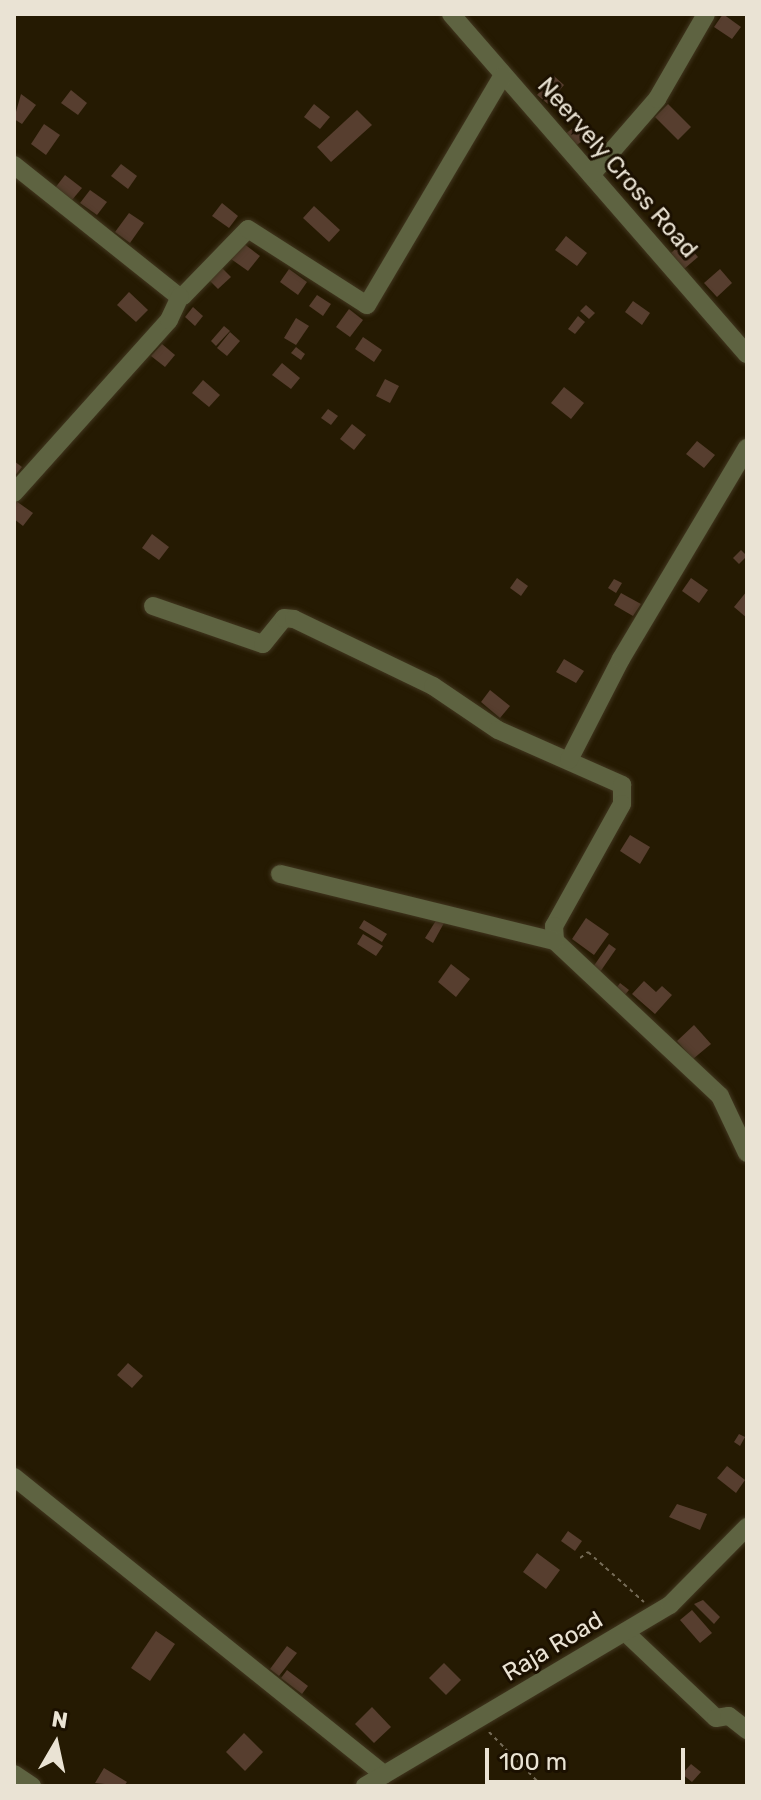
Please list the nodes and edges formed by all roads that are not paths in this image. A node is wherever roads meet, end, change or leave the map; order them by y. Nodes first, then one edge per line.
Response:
1 (451, 14) edge
2 (706, 14) edge
3 (503, 75) junction
4 (14, 165) edge
5 (591, 175) junction
6 (180, 296) junction
7 (747, 354) edge
8 (747, 448) edge
9 (14, 493) edge
10 (153, 606) dead end
11 (569, 760) junction
12 (280, 874) dead end
13 (555, 941) junction
14 (747, 1153) edge
15 (14, 1477) edge
16 (747, 1527) edge
17 (625, 1632) junction
18 (747, 1730) edge
19 (14, 1774) edge
20 (384, 1775) junction
21 (32, 1786) edge
22 (365, 1786) edge

1 - 3 street, Neervely Cross Road
2 - 5 street
3 - 5 street, Neervely Cross Road
3 - 6 street
4 - 6 street
5 - 7 street, Neervely Cross Road
6 - 9 street
8 - 11 street
10 - 11 street
11 - 13 street
12 - 13 street
13 - 14 street
15 - 20 street
16 - 17 street, Raja Road
17 - 18 street
17 - 20 street, Raja Road
19 - 21 street
20 - 22 street, Raja Road

